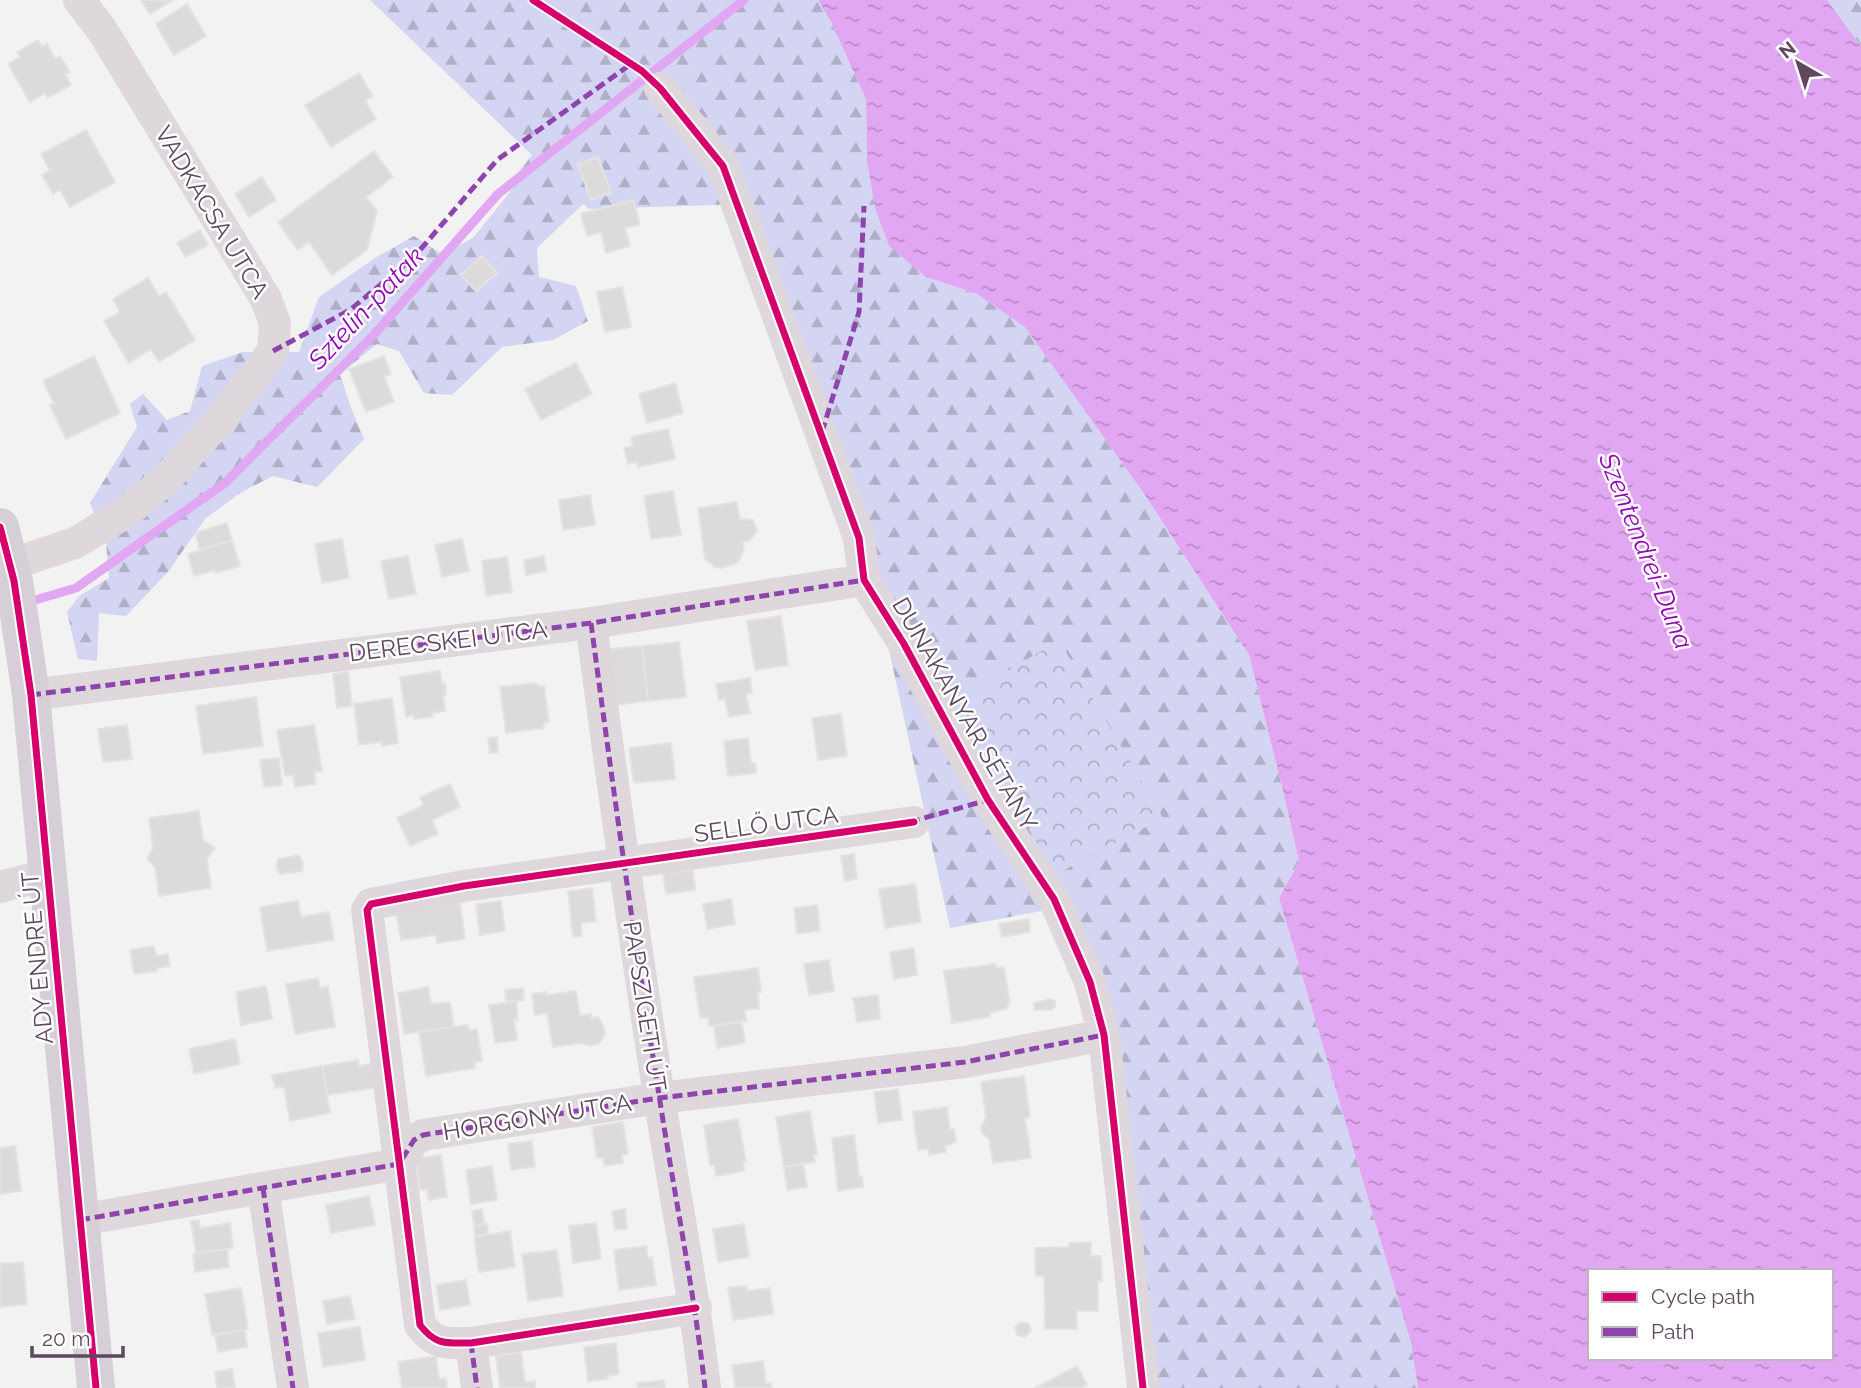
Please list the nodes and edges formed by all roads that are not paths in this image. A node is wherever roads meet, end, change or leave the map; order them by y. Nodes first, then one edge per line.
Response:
1 (79, 0) edge
2 (660, 88) dead end
3 (0, 527) edge
4 (8, 572) edge
5 (864, 580) junction
6 (591, 623) junction
7 (31, 695) junction
8 (914, 822) dead end
9 (623, 865) junction
10 (49, 874) junction
11 (0, 887) edge
12 (1104, 1035) junction
13 (659, 1098) junction
14 (399, 1164) junction
15 (263, 1188) junction
16 (80, 1220) junction
17 (696, 1308) junction
18 (471, 1343) junction
19 (96, 1388) edge
20 (293, 1388) edge
21 (477, 1388) edge
22 (705, 1388) edge
23 (1143, 1388) edge

1 - 4 street, VADKACSA UTCA
2 - 5 street, DUNAKANYAR SÉTÁNY
3 - 4 main road, ADY ENDRE ÚT
4 - 7 main road, ADY ENDRE ÚT
5 - 6 street, DERECSKEI UTCA
5 - 12 street, DUNAKANYAR SÉTÁNY
6 - 7 street, DERECSKEI UTCA
6 - 9 street, PAPSZIGETI ÚT
7 - 10 main road, ADY ENDRE ÚT
8 - 9 street, SELLŐ UTCA
9 - 13 street, PAPSZIGETI ÚT
9 - 14 street, SELLŐ UTCA
10 - 11 street
10 - 16 main road, ADY ENDRE ÚT
12 - 13 street
12 - 23 street, DUNAKANYAR SÉTÁNY
13 - 14 street, HORGONY UTCA
13 - 17 street, PAPSZIGETI ÚT
14 - 15 street
14 - 18 street
15 - 16 street
15 - 20 street
16 - 19 main road, ADY ENDRE ÚT
17 - 18 street
17 - 22 street, PAPSZIGETI ÚT
18 - 21 street

